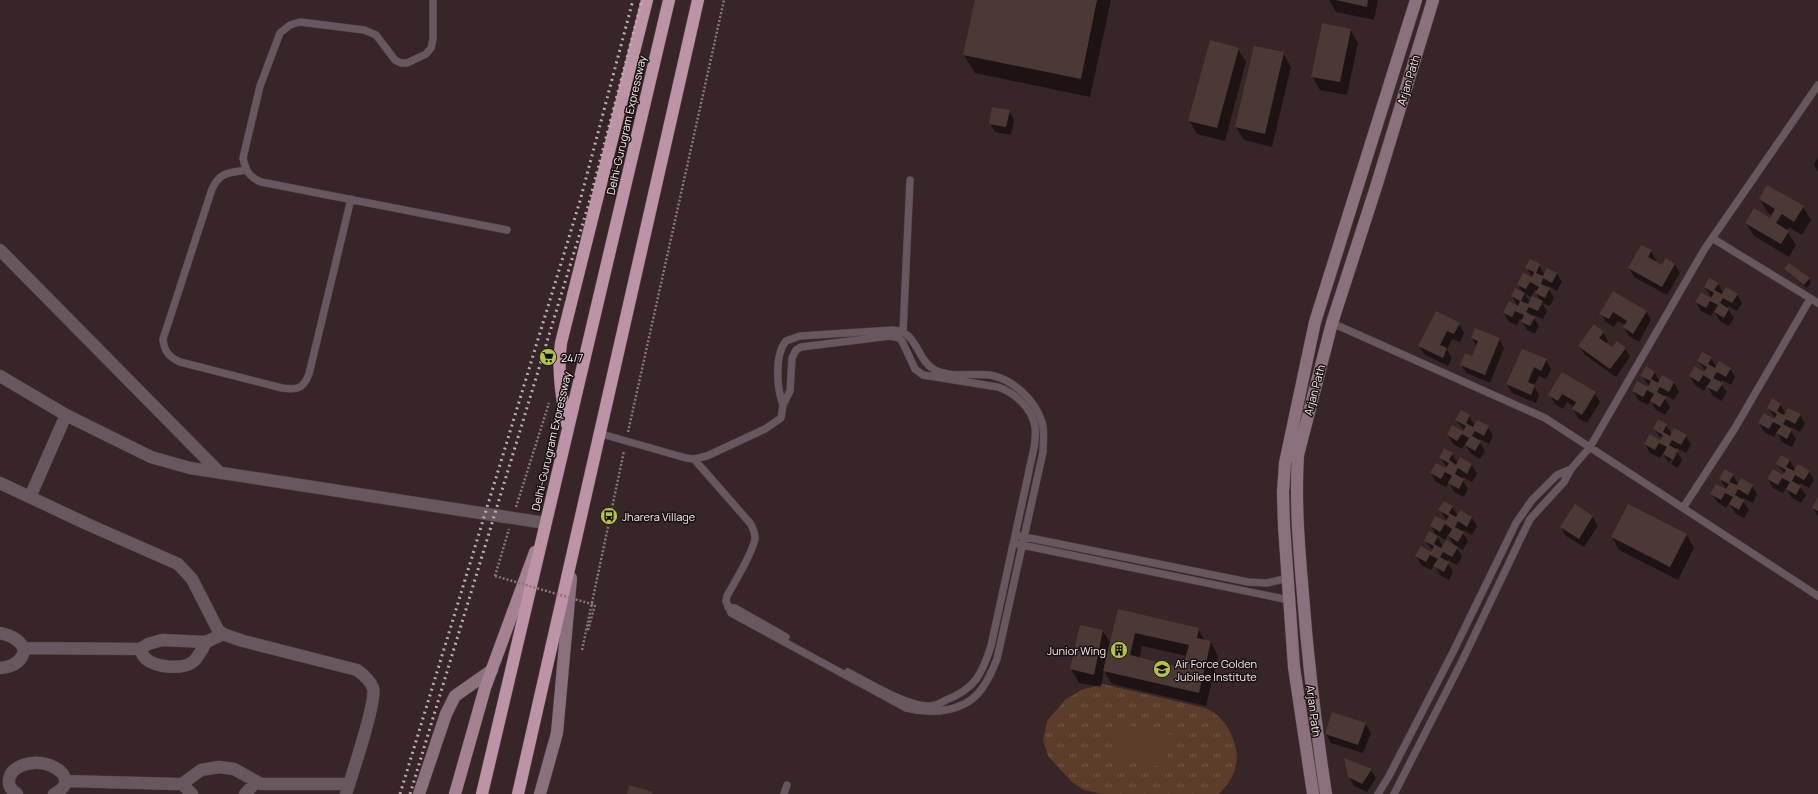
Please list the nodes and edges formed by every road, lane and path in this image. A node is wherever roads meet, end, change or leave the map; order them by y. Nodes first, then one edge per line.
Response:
1 (433, 0) edge
2 (647, 0) edge
3 (669, 0) edge
4 (698, 0) edge
5 (724, 0) edge
6 (1416, 0) edge
7 (1433, 0) edge
8 (1818, 86) edge
9 (246, 170) junction
10 (910, 180) dead end
11 (351, 199) junction
12 (507, 230) dead end
13 (1712, 238) junction
14 (0, 250) edge
15 (1810, 299) junction
16 (1818, 303) edge
17 (1332, 323) junction
18 (903, 332) junction
19 (0, 376) edge
20 (783, 406) junction
21 (66, 415) junction
22 (567, 433) junction
23 (598, 433) junction
24 (626, 441) junction
25 (1590, 447) junction
26 (694, 460) junction
27 (1571, 469) junction
28 (220, 473) junction
29 (0, 483) edge
30 (30, 497) junction
31 (1683, 508) junction
32 (545, 523) junction
33 (1016, 534) junction
34 (1024, 536) junction
35 (575, 537) junction
36 (506, 543) dead end
37 (1014, 543) junction
38 (1022, 545) junction
39 (1288, 578) junction
40 (1818, 596) edge
41 (1289, 600) junction
42 (728, 607) junction
43 (0, 633) edge
44 (223, 634) junction
45 (206, 642) junction
46 (23, 648) junction
47 (140, 649) junction
48 (0, 668) edge
49 (492, 670) junction
50 (65, 781) junction
51 (256, 782) junction
52 (182, 784) junction
53 (787, 785) dead end
54 (348, 789) edge
55 (17, 794) edge
56 (54, 794) edge
57 (192, 794) edge
58 (245, 794) edge
59 (419, 794) edge
60 (455, 794) edge
61 (482, 794) edge
62 (518, 794) edge
63 (540, 794) edge
64 (784, 794) edge
65 (1313, 794) edge
66 (1326, 794) edge
67 (1378, 794) edge
68 (1394, 794) edge

1 - 9 lane
2 - 22 highway
3 - 22 highway, Delhi-Gurugram Expressway
4 - 23 highway
5 - 24 path
6 - 39 main road, Arjan Path
7 - 17 main road, Arjan Path
8 - 13 lane
9 - 11 lane
9 - 11 lane
10 - 18 lane
11 - 12 lane
13 - 15 lane
13 - 25 lane
14 - 28 street
15 - 16 lane
15 - 31 lane
17 - 25 lane
17 - 66 main road, Arjan Path
18 - 20 lane
18 - 34 lane
19 - 21 street
20 - 26 lane
20 - 33 lane
21 - 28 street
21 - 30 street
22 - 32 highway, Delhi-Gurugram Expressway
23 - 24 lane
23 - 35 highway
24 - 26 lane
24 - 36 path, bridge
25 - 27 lane
25 - 31 lane
26 - 42 lane
27 - 67 lane
27 - 68 lane
28 - 32 street
29 - 30 street
30 - 44 street
31 - 40 lane
32 - 49 main road
32 - 61 highway, Delhi-Gurugram Expressway
33 - 34 lane
33 - 37 lane
34 - 38 lane
34 - 39 lane
35 - 62 highway
35 - 63 main road
37 - 38 lane
37 - 42 lane
38 - 41 lane
38 - 42 lane
39 - 41 main road, Arjan Path
41 - 65 main road, Arjan Path
43 - 46 street
44 - 45 street
44 - 54 street
45 - 47 street
45 - 47 street
46 - 47 street
46 - 48 street
49 - 59 main road
49 - 60 main road
50 - 52 street
50 - 55 street
50 - 56 street
51 - 52 street
51 - 54 street
51 - 58 street
52 - 57 street
53 - 64 lane

